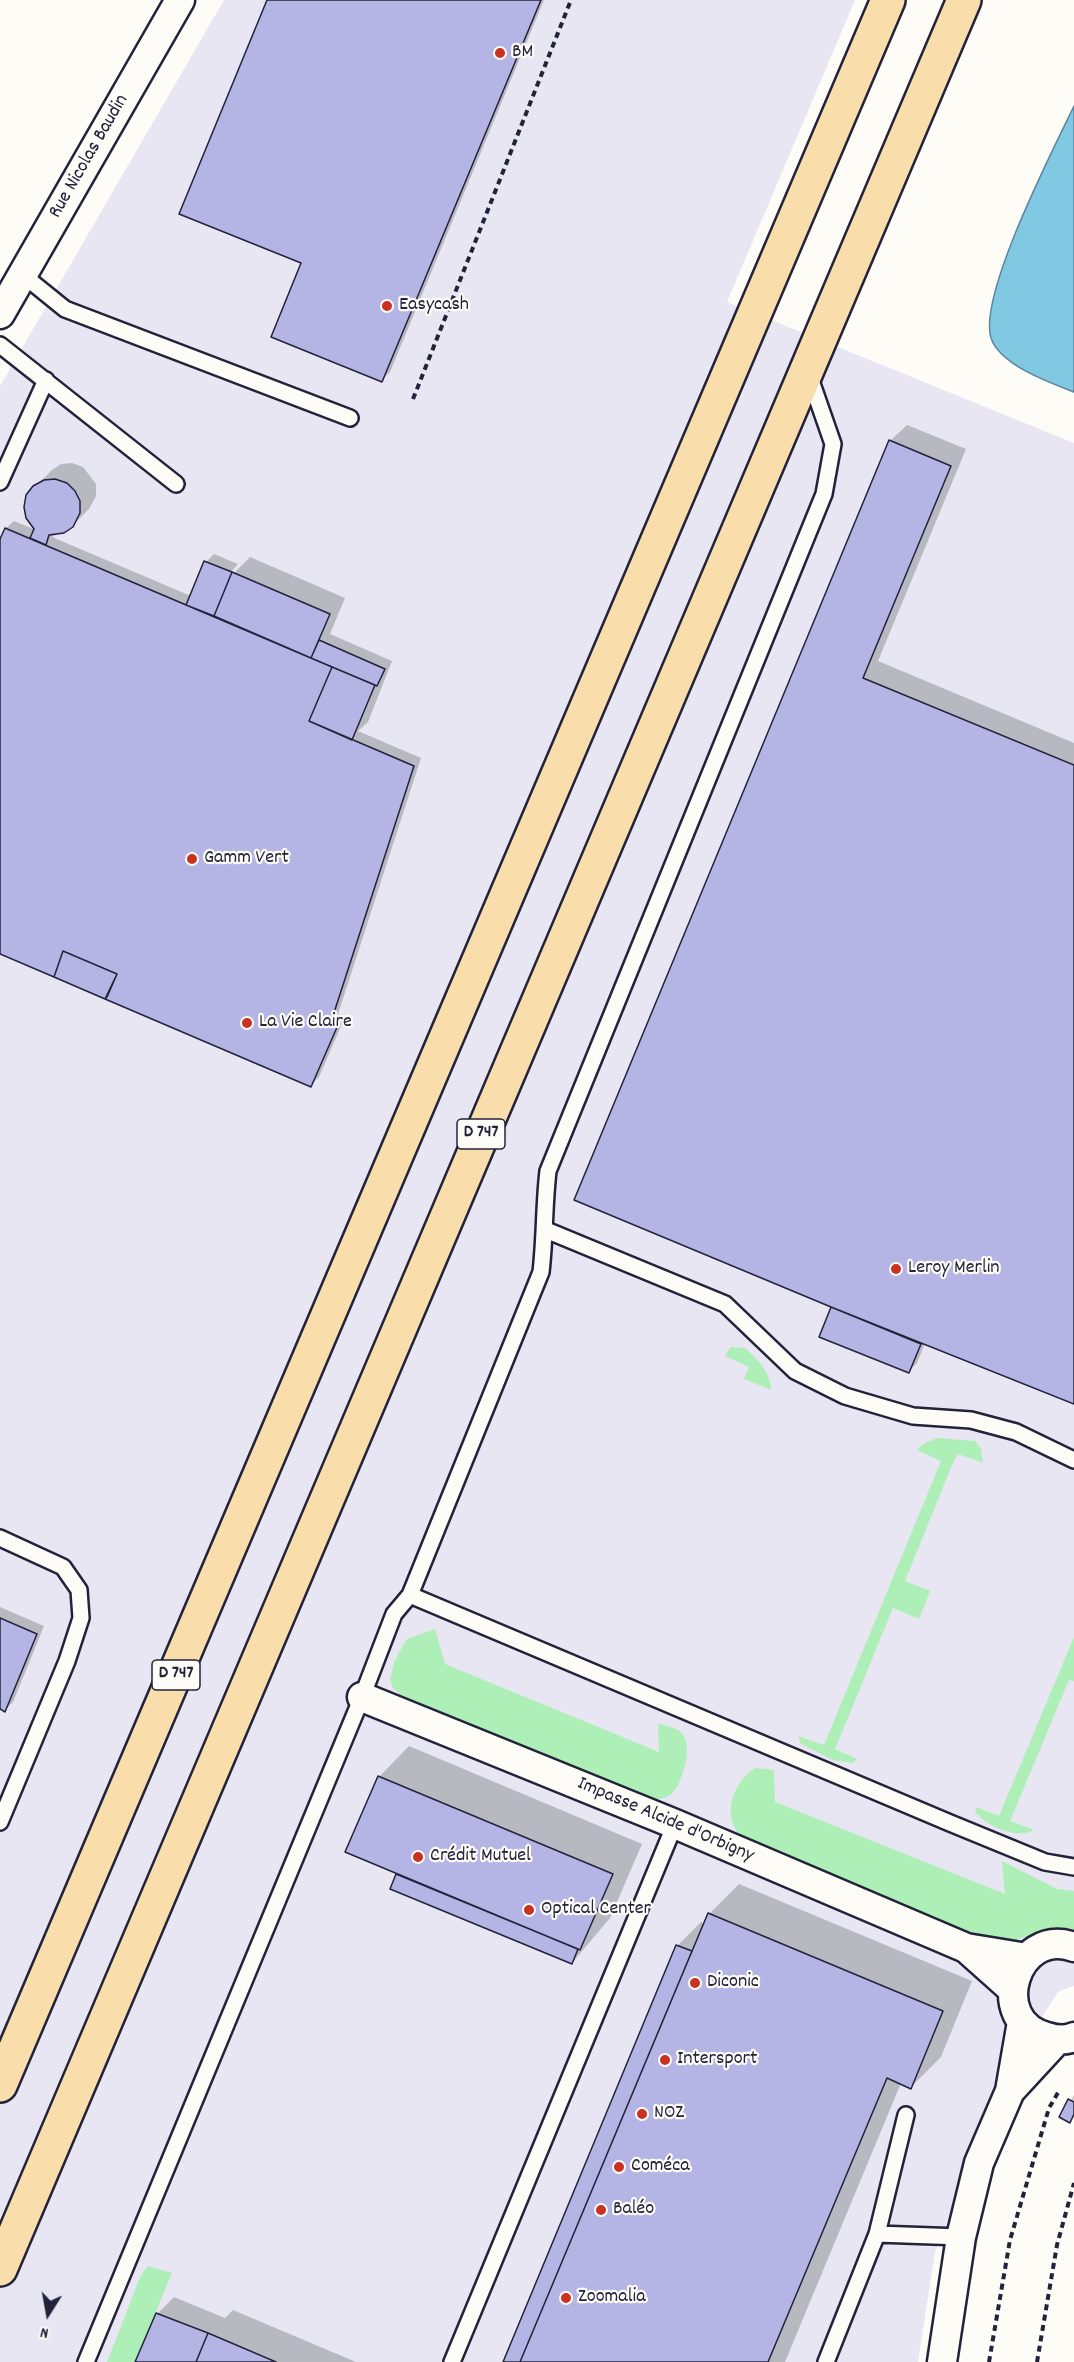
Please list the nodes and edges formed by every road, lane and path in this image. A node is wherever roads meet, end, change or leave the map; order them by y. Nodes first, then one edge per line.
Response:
1 (180, 0) edge
2 (571, 0) edge
3 (888, 0) edge
4 (964, 0) edge
5 (23, 275) junction
6 (0, 314) edge
7 (0, 345) edge
8 (807, 368) junction
9 (46, 380) junction
10 (413, 399) dead end
11 (350, 418) dead end
12 (0, 482) edge
13 (176, 484) dead end
14 (546, 1230) junction
15 (1074, 1460) edge
16 (0, 1538) edge
17 (410, 1595) junction
18 (362, 1697) junction
19 (0, 1822) edge
20 (675, 1824) junction
21 (1074, 1867) edge
22 (1074, 1947) edge
23 (966, 1948) junction
24 (1027, 1958) junction
25 (1012, 1989) junction
26 (1022, 2022) junction
27 (1066, 2039) edge
28 (0, 2085) edge
29 (1061, 2087) dead end
30 (1010, 2091) junction
31 (906, 2115) dead end
32 (1074, 2183) edge
33 (877, 2234) junction
34 (961, 2237) junction
35 (0, 2269) edge
36 (86, 2362) edge
37 (452, 2362) edge
38 (826, 2362) edge
39 (942, 2362) edge
40 (989, 2362) edge
41 (1037, 2362) edge

1 - 5 street, Rue Nicolas Baudin
2 - 10 path
3 - 28 highway, D 747
4 - 8 highway, D 747
5 - 6 street, Rue Nicolas Baudin
5 - 11 lane
7 - 9 lane
8 - 14 lane
8 - 35 highway, D 747
9 - 12 lane
9 - 13 lane
14 - 15 lane
14 - 17 lane
16 - 19 lane
17 - 18 lane
17 - 21 lane
18 - 20 street, Impasse Alcide d'Orbigny
18 - 36 lane
20 - 23 street, Impasse Alcide d'Orbigny
20 - 37 lane
22 - 24 street
23 - 24 street, Impasse Alcide d'Orbigny
23 - 25 street, Impasse Alcide d'Orbigny
24 - 25 street
25 - 26 street
26 - 27 street
26 - 30 street
27 - 30 street
29 - 40 path
30 - 34 street
31 - 33 lane
32 - 41 path
33 - 34 lane
33 - 38 lane
34 - 39 street

